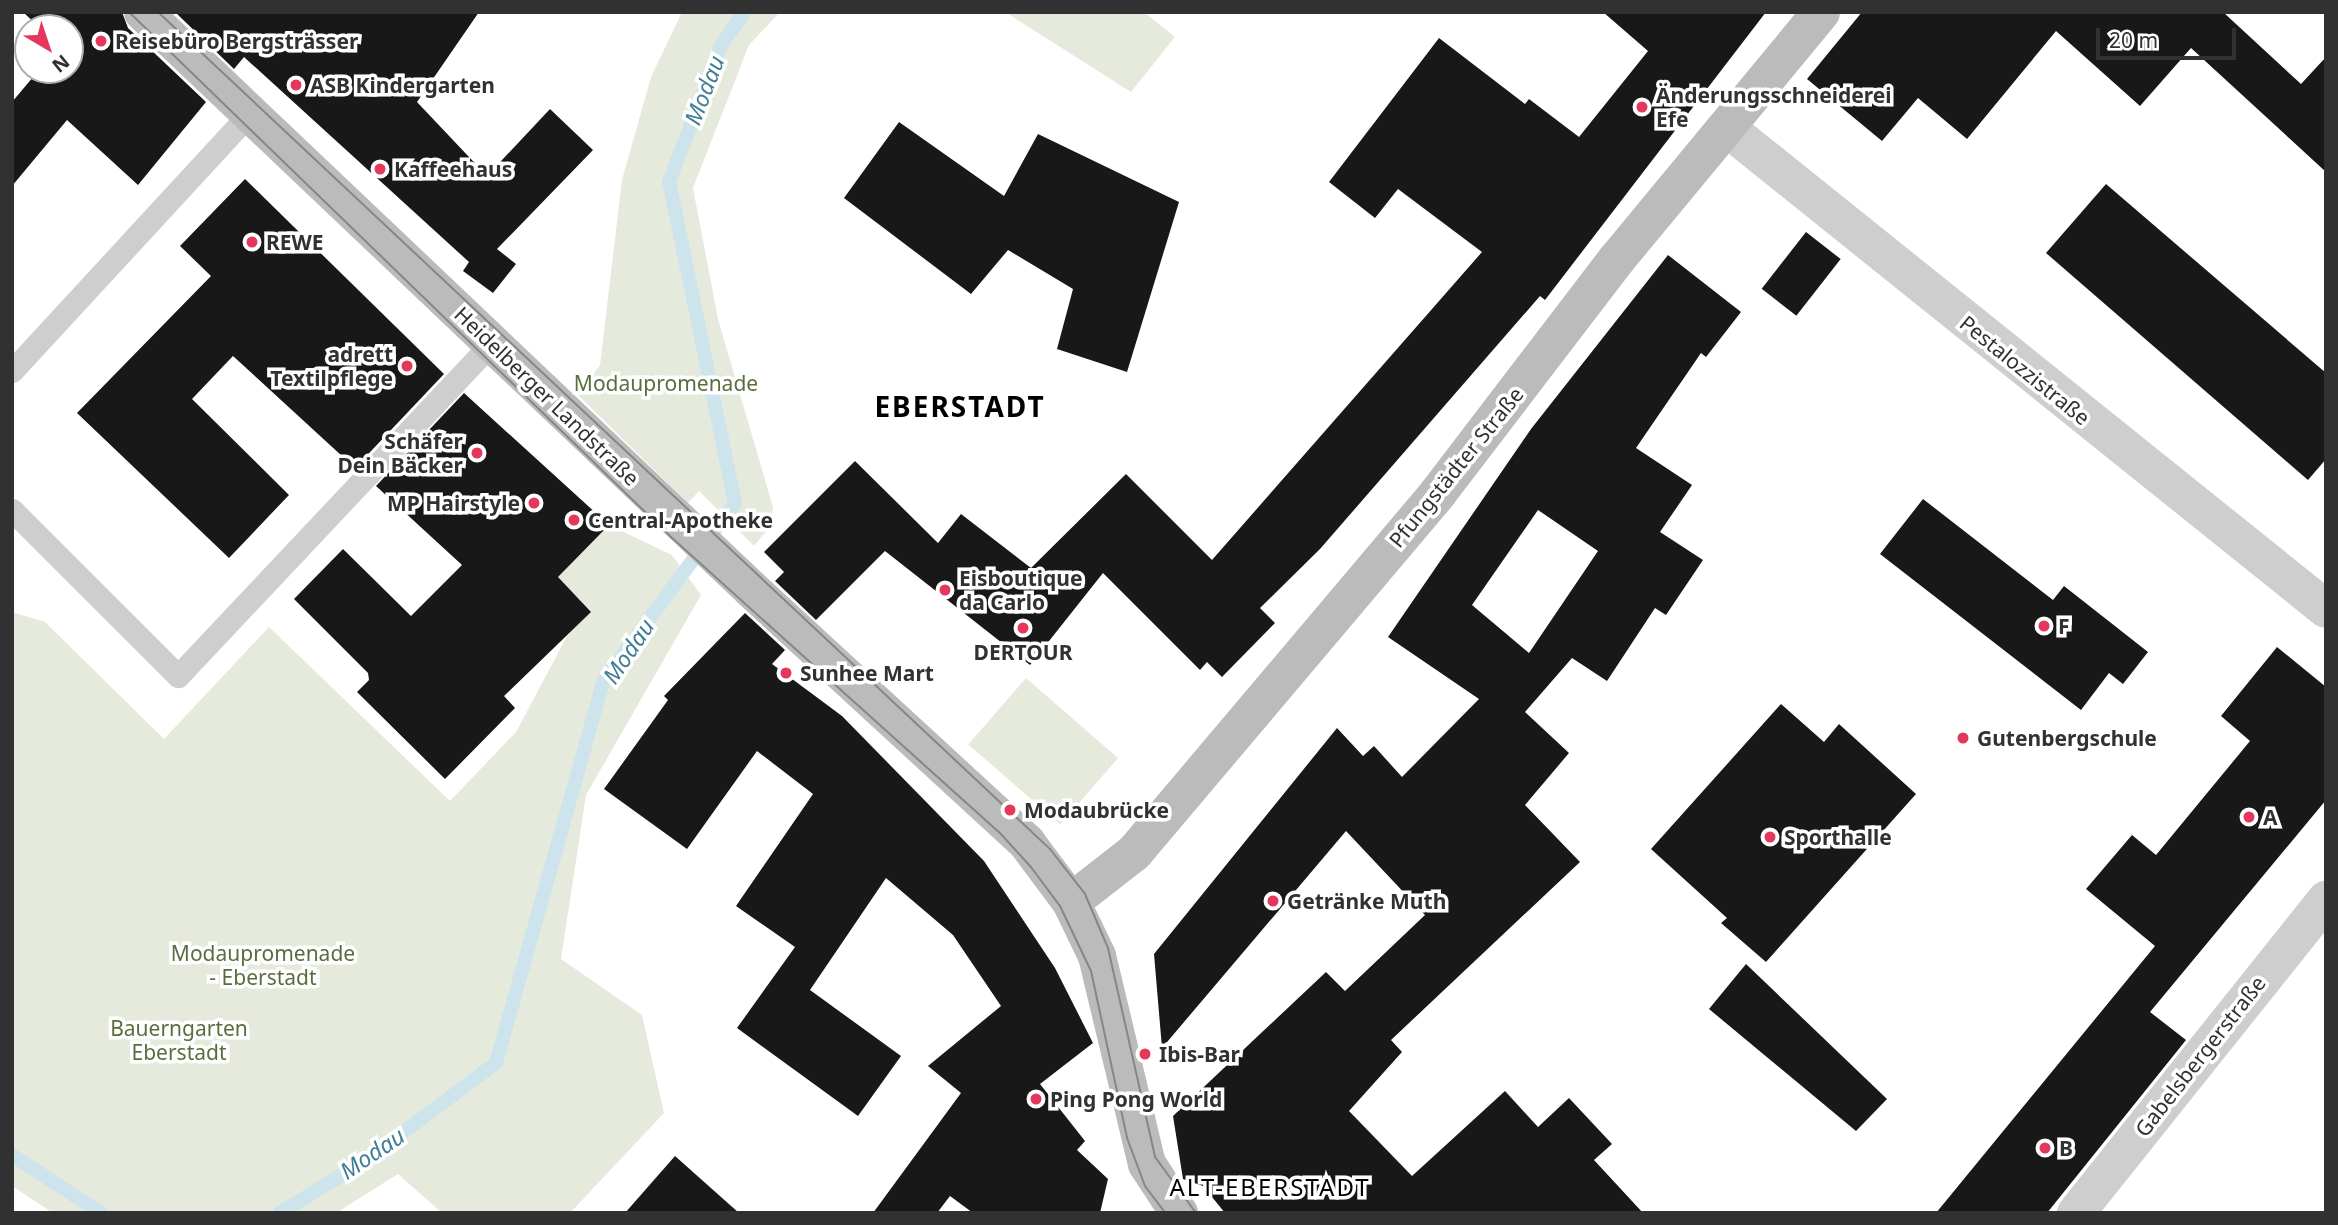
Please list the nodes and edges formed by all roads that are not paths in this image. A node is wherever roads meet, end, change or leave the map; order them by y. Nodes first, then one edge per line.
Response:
1 (143, 12) edge
2 (1821, 12) edge
3 (250, 113) junction
4 (1727, 128) junction
5 (492, 343) junction
6 (12, 371) edge
7 (12, 510) edge
8 (2326, 610) edge
9 (2326, 900) edge
10 (1071, 902) junction
11 (1174, 1211) edge
12 (2077, 1213) edge

1 - 3 street, Heidelberger Landstraße
2 - 4 street, Pfungstädter Straße
3 - 5 street, Heidelberger Landstraße
3 - 6 lane
4 - 8 street, Pestalozzistraße
4 - 10 street, Pfungstädter Straße
5 - 7 lane
5 - 10 street, Heidelberger Landstraße
9 - 12 street, Gabelsbergerstraße
10 - 11 street, Heidelberger Landstraße

